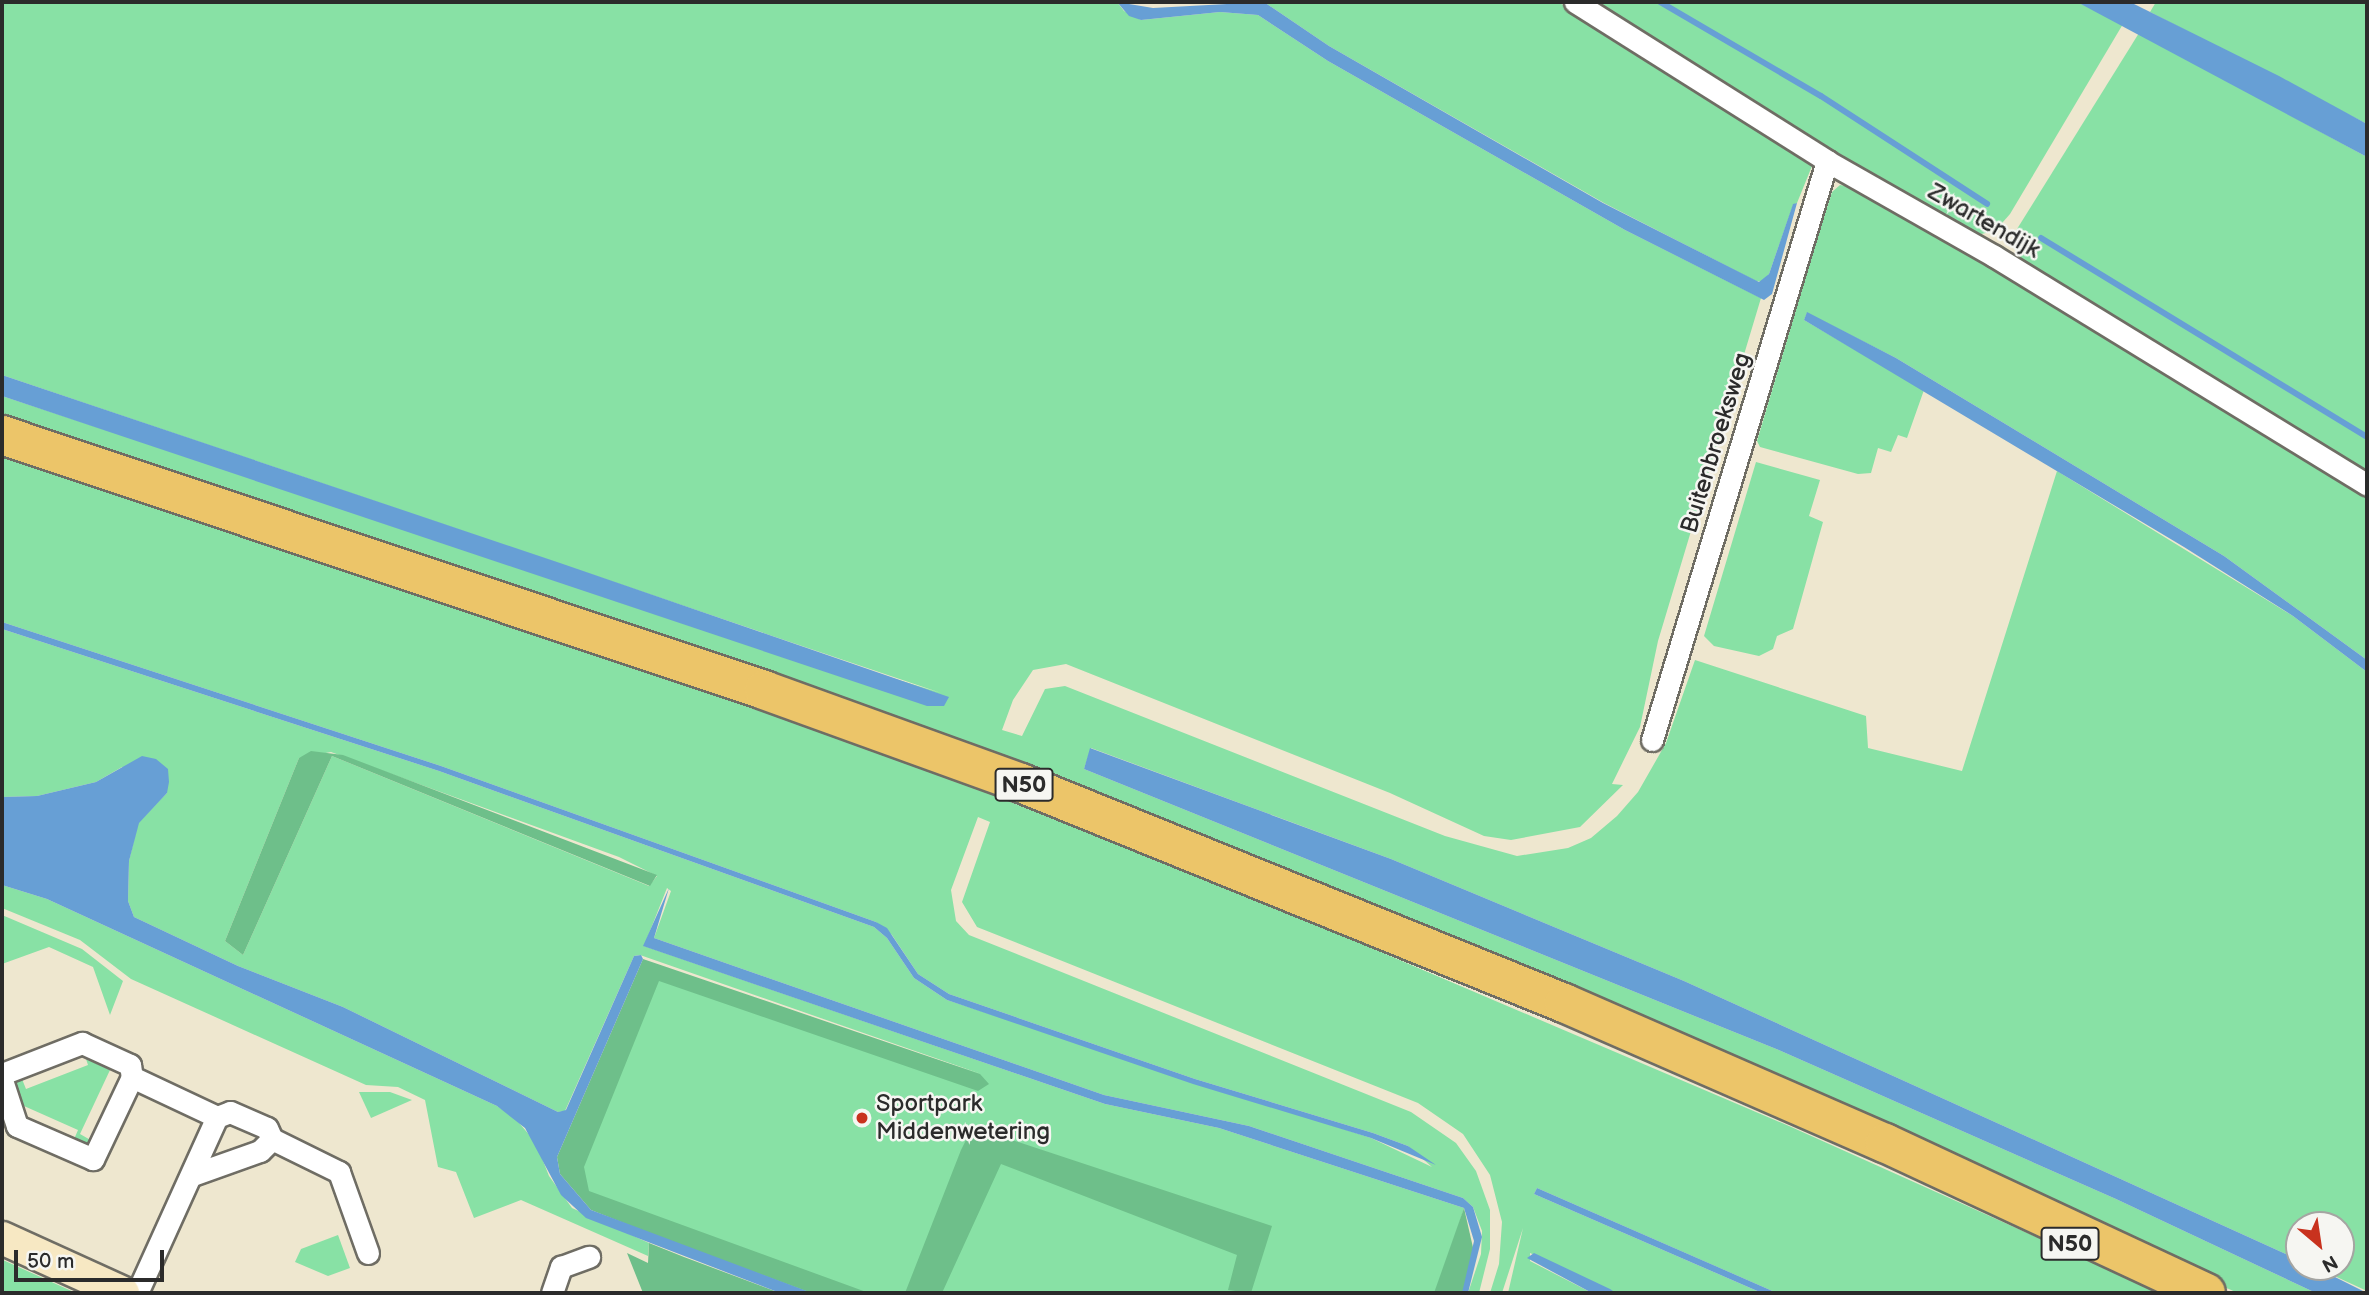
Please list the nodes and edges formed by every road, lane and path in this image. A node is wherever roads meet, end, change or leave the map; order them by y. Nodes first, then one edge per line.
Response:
1 (1575, 2) edge
2 (1827, 161) junction
3 (2, 435) edge
4 (2, 447) edge
5 (2367, 485) edge
6 (1652, 740) dead end
7 (2, 1074) edge
8 (132, 1077) junction
9 (2, 1080) edge
10 (217, 1117) junction
11 (272, 1139) junction
12 (195, 1174) junction
13 (2, 1238) edge
14 (368, 1253) dead end
15 (589, 1257) dead end
16 (123, 1293) edge
17 (137, 1293) edge
18 (551, 1293) edge
19 (2175, 1293) edge
20 (2206, 1293) edge

1 - 2 street, Zwartendijk
2 - 5 street, Zwartendijk
2 - 6 street, Buitenbroeksweg
3 - 20 highway, N50
4 - 19 highway, N50
7 - 8 street
8 - 9 street
8 - 10 street
10 - 11 street
10 - 12 street
11 - 12 street
11 - 14 street
12 - 17 street
13 - 16 street
15 - 18 street

